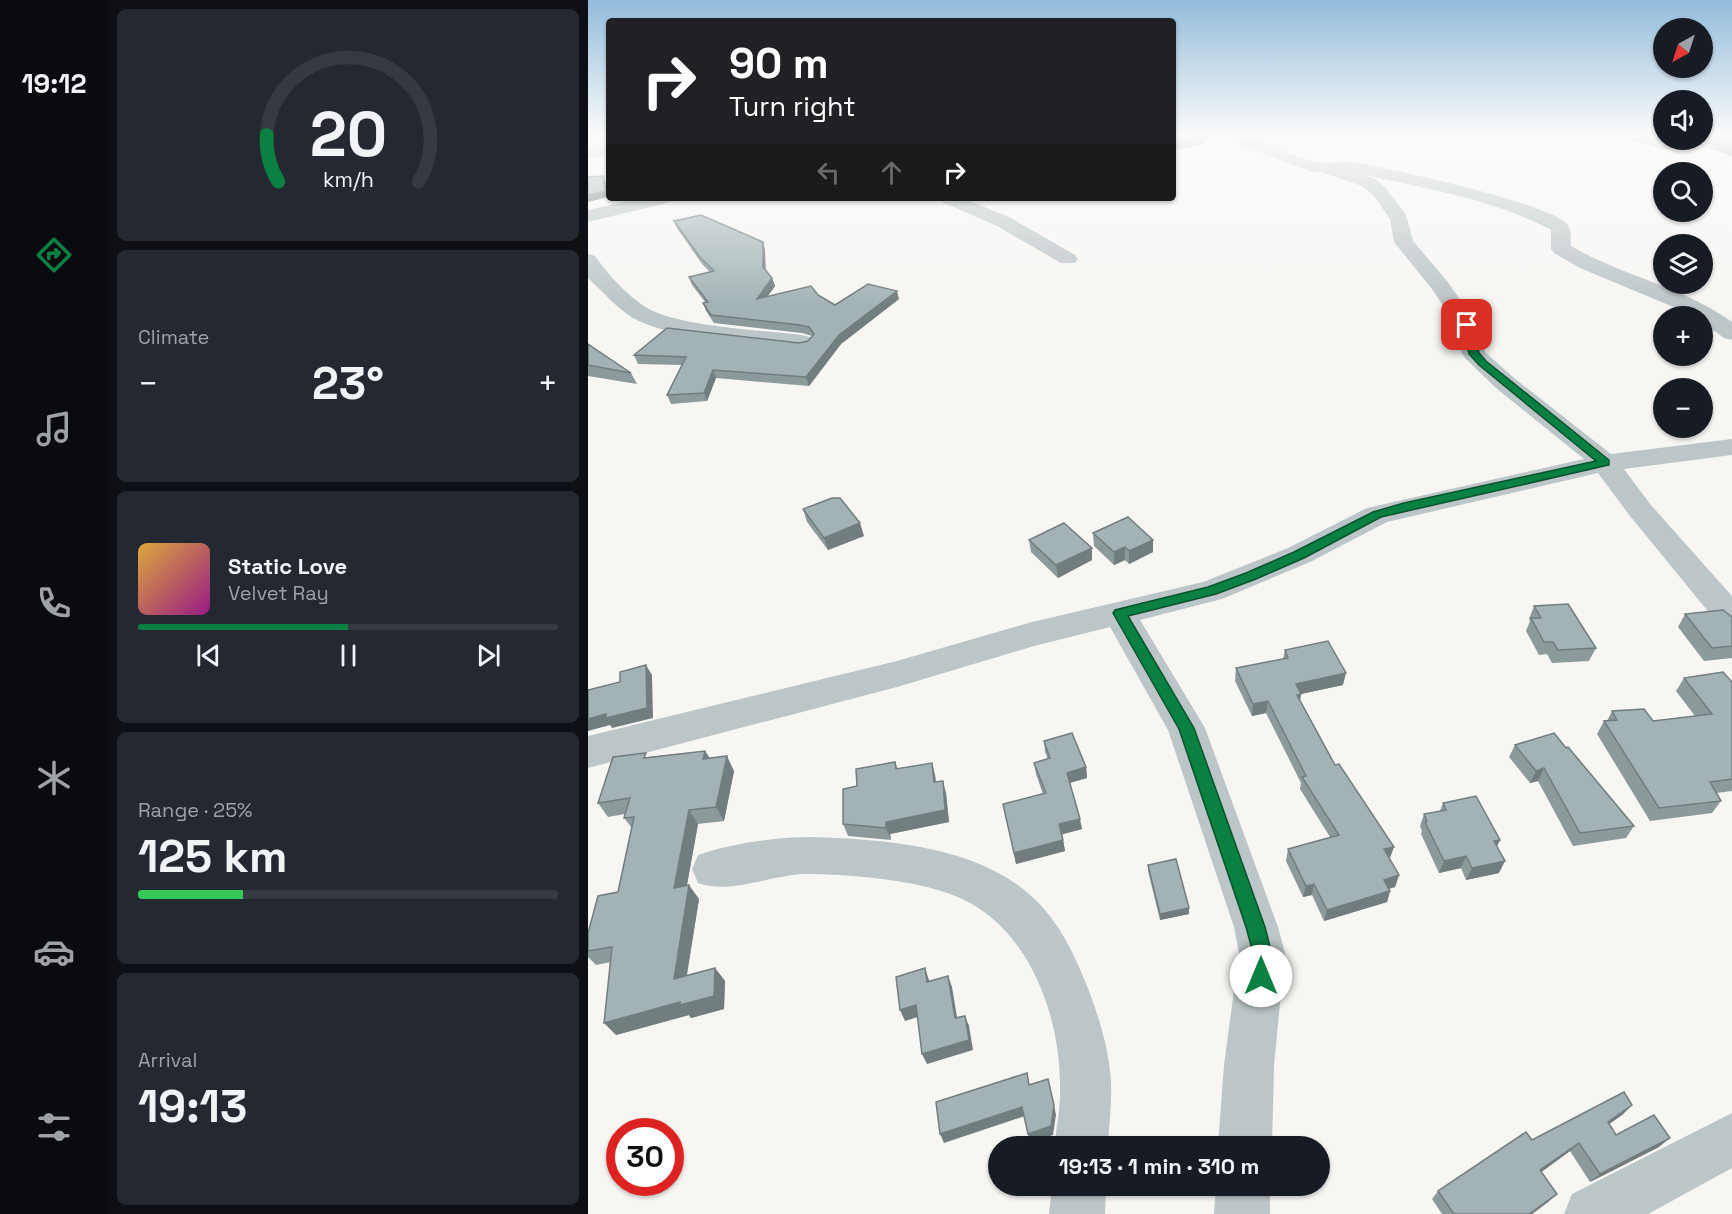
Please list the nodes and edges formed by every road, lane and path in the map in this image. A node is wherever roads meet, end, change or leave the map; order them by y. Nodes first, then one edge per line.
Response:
1 (1380, 192) edge
2 (1462, 192) edge
3 (652, 201) edge
4 (955, 201) edge
5 (588, 216) edge
6 (1068, 259) dead end
7 (588, 260) edge
8 (1732, 333) edge
9 (802, 342) edge
10 (1732, 447) edge
11 (1605, 463) junction
12 (1119, 613) junction
13 (1732, 618) edge
14 (588, 752) edge
15 (713, 869) dead end
16 (1082, 1136) edge
17 (1245, 1136) edge
18 (1732, 1139) edge
19 (1078, 1196) edge
20 (1243, 1196) edge
21 (1077, 1214) edge
22 (1242, 1214) edge
23 (1592, 1214) edge

1 - 11 street
2 - 8 street
3 - 5 street
4 - 6 street
7 - 9 street
10 - 11 street
11 - 12 street
11 - 13 street
12 - 14 street
12 - 17 street
15 - 16 street
18 - 23 street
19 - 21 street
20 - 22 street

